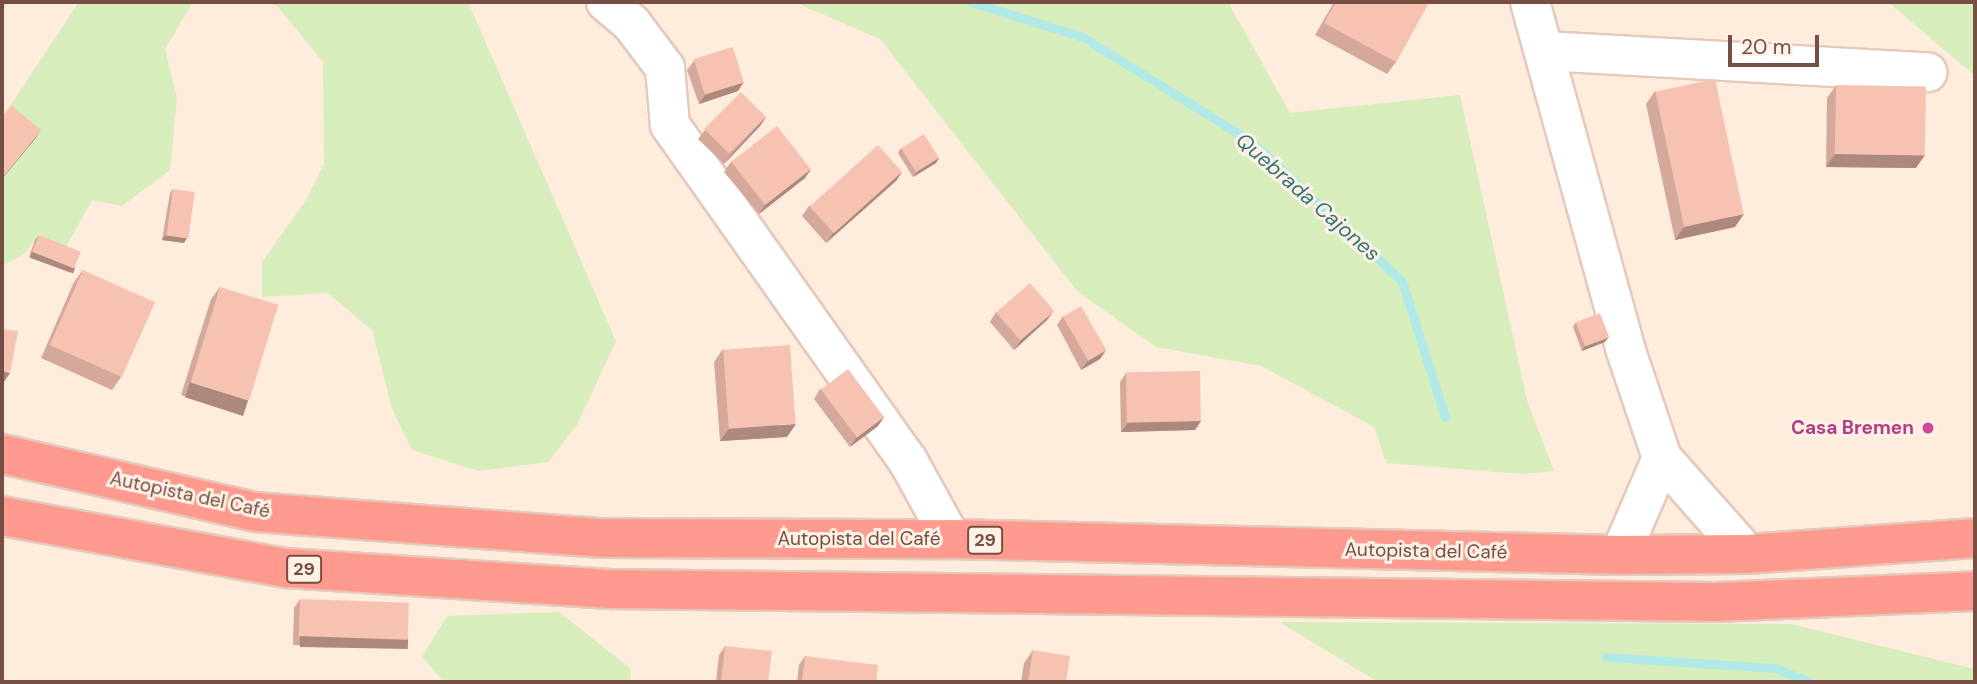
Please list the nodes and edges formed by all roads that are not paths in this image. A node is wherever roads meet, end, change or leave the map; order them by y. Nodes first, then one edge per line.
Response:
1 (606, 2) edge
2 (1530, 2) edge
3 (1546, 51) junction
4 (1927, 72) dead end
5 (2, 454) edge
6 (1662, 458) junction
7 (2, 516) edge
8 (1975, 538) edge
9 (951, 539) junction
10 (1747, 554) junction
11 (1620, 555) junction
12 (1975, 591) edge

1 - 9 street
2 - 3 street
3 - 4 street
3 - 6 street
5 - 9 highway, Autopista del Café / 29
6 - 10 street
6 - 11 street
7 - 12 highway, 29
8 - 10 highway, Autopista del Café / 29
9 - 11 highway, Autopista del Café / 29
10 - 11 highway, Autopista del Café / 29

